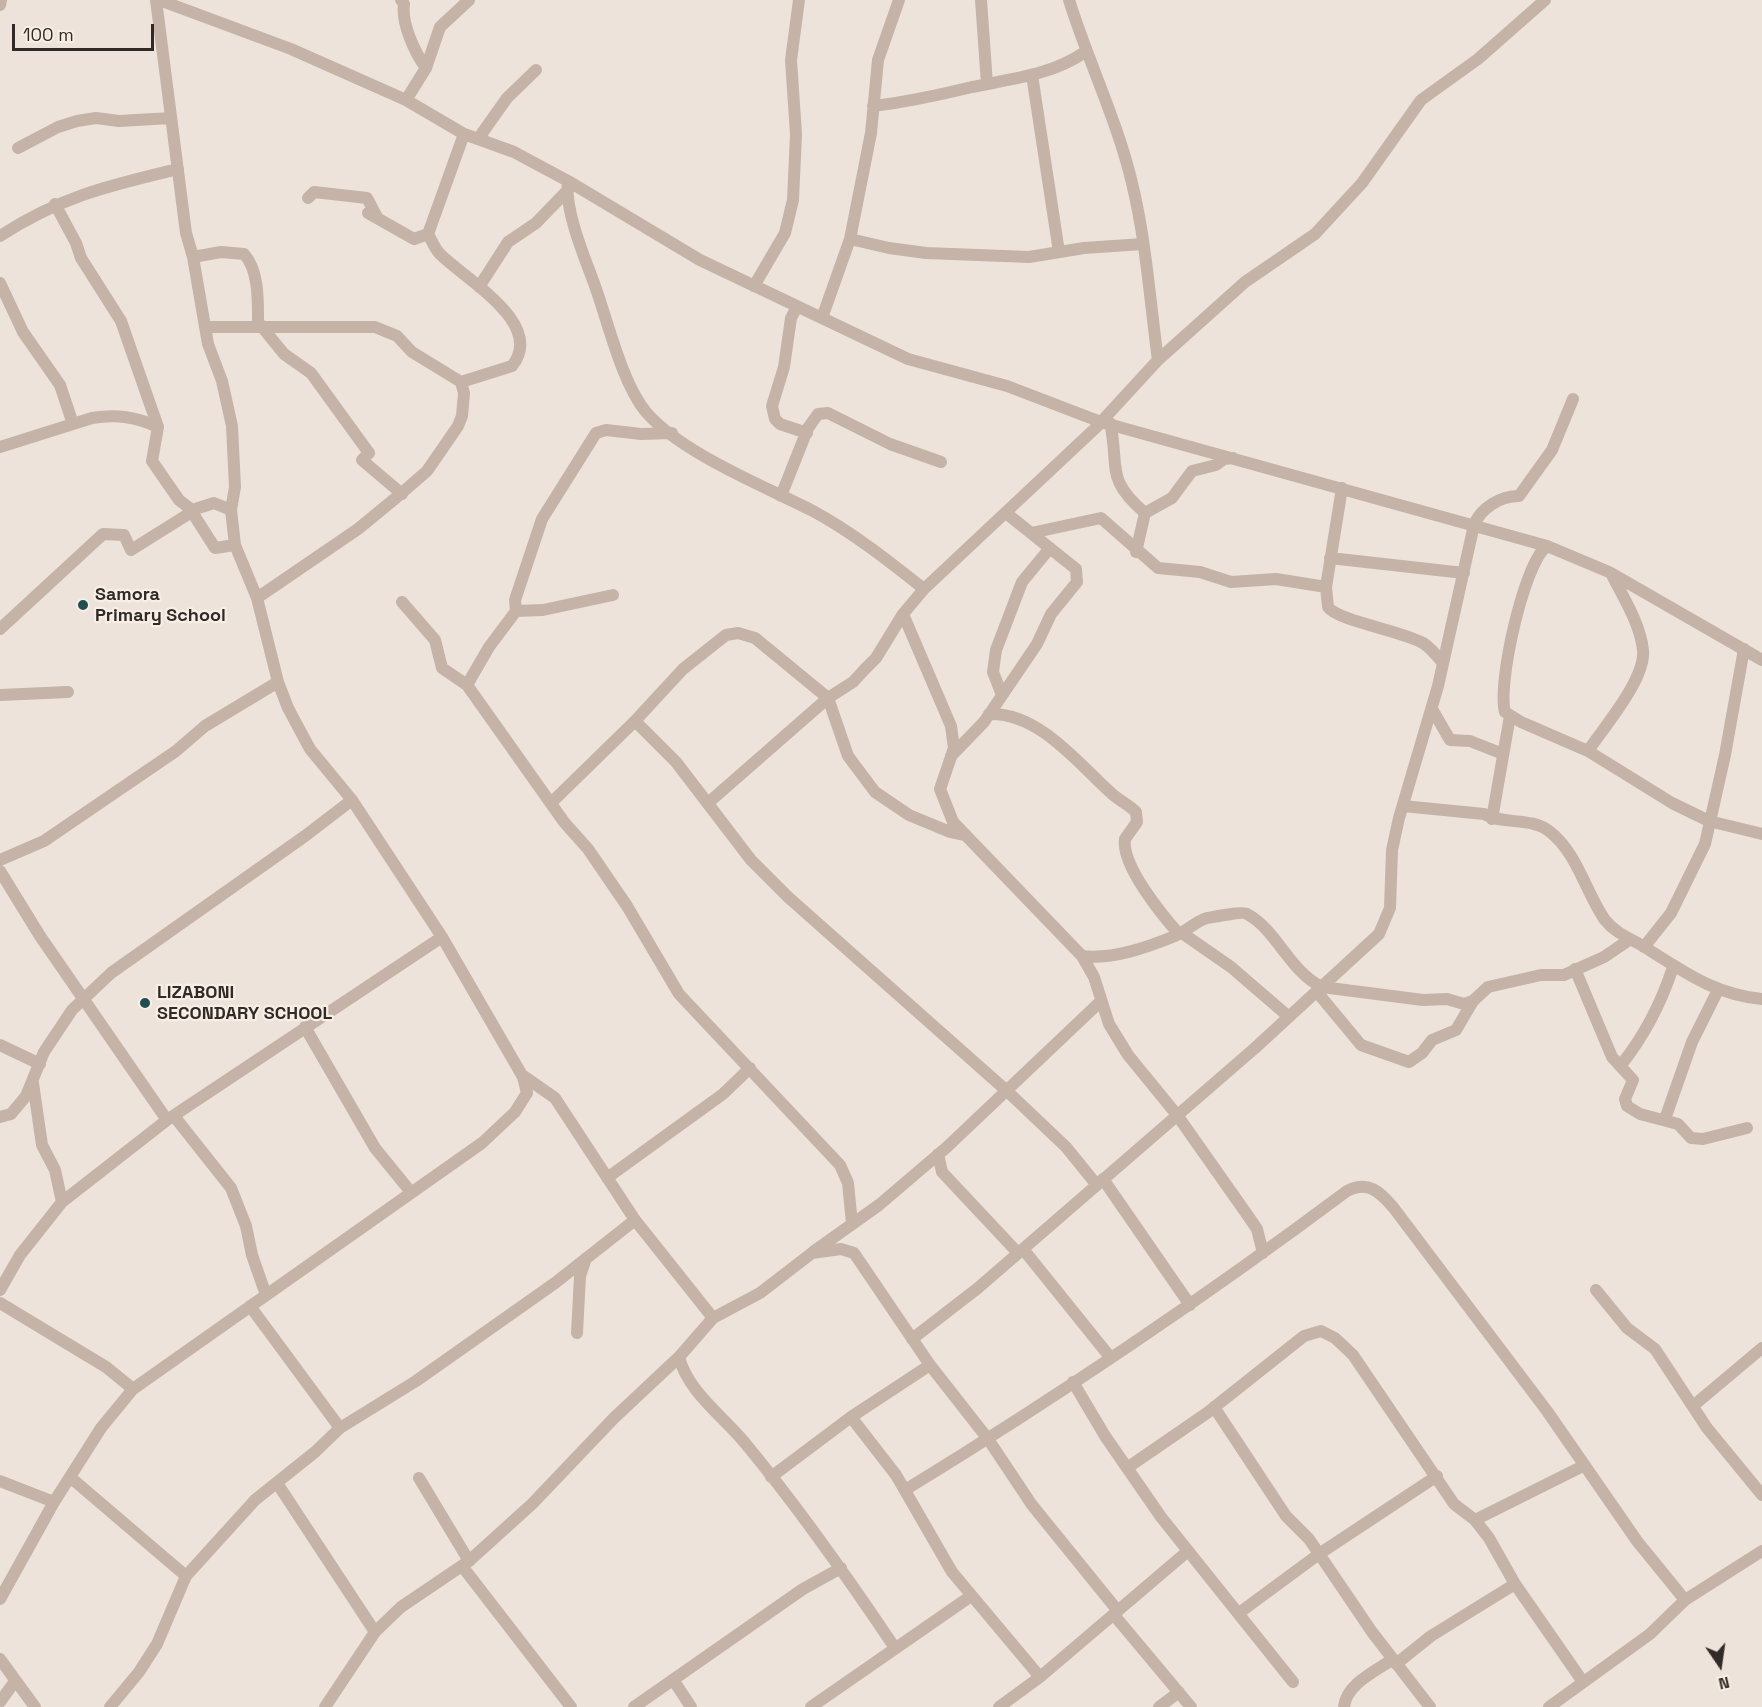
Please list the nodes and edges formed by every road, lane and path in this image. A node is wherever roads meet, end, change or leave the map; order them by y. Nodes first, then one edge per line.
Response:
1 (1, 0) edge
2 (158, 0) edge
3 (401, 0) edge
4 (469, 0) edge
5 (799, 0) edge
6 (899, 0) edge
7 (981, 0) edge
8 (1069, 0) edge
9 (1545, 0) edge
10 (0, 5) edge
11 (1085, 52) junction
12 (426, 68) junction
13 (536, 70) dead end
14 (1032, 75) junction
15 (987, 84) junction
16 (406, 100) junction
17 (873, 106) junction
18 (171, 118) junction
19 (464, 134) junction
20 (478, 139) junction
21 (18, 148) dead end
22 (178, 169) junction
23 (568, 186) junction
24 (308, 198) dead end
25 (55, 204) junction
26 (428, 234) junction
27 (0, 236) edge
28 (850, 239) junction
29 (1143, 244) junction
30 (1059, 252) junction
31 (193, 257) junction
32 (0, 284) edge
33 (754, 286) junction
34 (479, 287) junction
35 (797, 307) junction
36 (822, 318) junction
37 (205, 327) junction
38 (262, 327) junction
39 (1158, 360) junction
40 (461, 382) junction
41 (1573, 399) dead end
42 (1105, 422) junction
43 (73, 424) junction
44 (158, 428) junction
45 (807, 433) junction
46 (672, 434) junction
47 (0, 447) edge
48 (1234, 458) junction
49 (941, 462) dead end
50 (1342, 488) junction
51 (402, 494) junction
52 (781, 496) junction
53 (196, 510) junction
54 (231, 510) junction
55 (1006, 513) junction
56 (1145, 513) junction
57 (1474, 525) junction
58 (1031, 534) junction
59 (235, 545) junction
60 (1547, 546) junction
61 (1050, 548) junction
62 (1136, 552) junction
63 (1330, 558) junction
64 (1464, 573) junction
65 (1611, 573) junction
66 (1326, 587) junction
67 (924, 589) junction
68 (613, 595) dead end
69 (257, 598) junction
70 (402, 602) dead end
71 (516, 610) junction
72 (903, 614) junction
73 (0, 629) edge
74 (1744, 649) junction
75 (1762, 660) edge
76 (1443, 663) junction
77 (278, 682) junction
78 (467, 685) junction
79 (68, 692) dead end
80 (1002, 694) junction
81 (0, 695) edge
82 (828, 698) junction
83 (1432, 710) junction
84 (989, 714) junction
85 (1510, 716) junction
86 (635, 721) junction
87 (1588, 751) junction
88 (1503, 754) junction
89 (951, 756) junction
90 (352, 800) junction
91 (552, 802) junction
92 (708, 803) junction
93 (1403, 806) junction
94 (1492, 819) junction
95 (1708, 821) junction
96 (1762, 834) edge
97 (964, 835) junction
98 (0, 860) edge
99 (0, 871) edge
100 (1180, 934) junction
101 (442, 937) junction
102 (1629, 940) junction
103 (1644, 947) junction
104 (1082, 956) junction
105 (1673, 968) junction
106 (1575, 969) junction
107 (1320, 990) junction
108 (1718, 990) junction
109 (83, 999) junction
110 (1762, 999) edge
111 (1101, 1001) junction
112 (1473, 1001) junction
113 (1289, 1017) junction
114 (305, 1027) junction
115 (0, 1045) edge
116 (40, 1064) junction
117 (1621, 1065) junction
118 (750, 1068) junction
119 (522, 1075) junction
120 (33, 1083) junction
121 (1008, 1092) junction
122 (1177, 1115) junction
123 (0, 1117) edge
124 (171, 1118) junction
125 (1665, 1119) junction
126 (1747, 1128) dead end
127 (938, 1154) junction
128 (607, 1178) junction
129 (1100, 1182) junction
130 (410, 1191) junction
131 (62, 1202) junction
132 (634, 1220) junction
133 (852, 1224) junction
134 (1021, 1251) junction
135 (812, 1253) junction
136 (1263, 1253) junction
137 (586, 1258) junction
138 (0, 1290) edge
139 (1596, 1290) dead end
140 (266, 1295) junction
141 (0, 1303) edge
142 (1190, 1305) junction
143 (250, 1306) junction
144 (713, 1318) junction
145 (577, 1333) dead end
146 (912, 1339) junction
147 (1762, 1348) edge
148 (678, 1357) junction
149 (1110, 1357) junction
150 (930, 1365) junction
151 (1073, 1382) junction
152 (133, 1389) junction
153 (1693, 1406) junction
154 (1214, 1407) junction
155 (851, 1417) junction
156 (340, 1428) junction
157 (988, 1439) junction
158 (1583, 1466) junction
159 (1127, 1468) junction
160 (1437, 1476) junction
161 (70, 1477) junction
162 (771, 1477) junction
163 (419, 1478) dead end
164 (0, 1481) edge
165 (277, 1483) junction
166 (905, 1490) junction
167 (1762, 1495) edge
168 (54, 1502) junction
169 (1474, 1520) junction
170 (1188, 1551) junction
171 (1762, 1551) edge
172 (1319, 1554) junction
173 (465, 1564) junction
174 (841, 1568) junction
175 (186, 1576) junction
176 (1515, 1584) junction
177 (971, 1596) junction
178 (0, 1599) edge
179 (1685, 1600) junction
180 (1116, 1613) junction
181 (1239, 1613) junction
182 (375, 1632) junction
183 (895, 1648) junction
184 (0, 1659) edge
185 (1395, 1662) junction
186 (1040, 1677) junction
187 (15, 1681) junction
188 (674, 1681) junction
189 (1293, 1682) dead end
190 (1583, 1682) junction
191 (1179, 1692) junction
192 (0, 1702) edge
193 (35, 1707) edge
194 (110, 1707) edge
195 (325, 1707) edge
196 (571, 1707) edge
197 (634, 1707) edge
198 (691, 1707) edge
199 (811, 1707) edge
200 (999, 1707) edge
201 (1159, 1707) edge
202 (1191, 1707) edge
203 (1344, 1707) edge
204 (1430, 1707) edge
205 (1549, 1707) edge

1 - 10 street
2 - 16 street
2 - 18 street
3 - 12 street
4 - 12 street
5 - 33 street
6 - 17 street
7 - 15 street
8 - 11 street
9 - 39 street
11 - 14 street
11 - 29 street
12 - 16 street
13 - 20 street
14 - 15 street
14 - 30 street
15 - 17 street
16 - 19 street
17 - 28 street
18 - 21 street
18 - 22 street
19 - 20 street
19 - 26 street
20 - 23 street
22 - 25 street
22 - 31 street
23 - 33 street
23 - 34 street
23 - 46 street
24 - 26 street
25 - 27 street
25 - 44 street
26 - 34 street
28 - 30 street
28 - 36 street
29 - 30 street
29 - 39 street
31 - 37 street
31 - 38 street
32 - 43 street
33 - 35 street
34 - 40 street
35 - 36 street
35 - 45 street
36 - 42 street
37 - 38 street
37 - 54 street
38 - 40 street
38 - 51 street
39 - 42 street
40 - 51 street
41 - 57 street
42 - 48 street
42 - 55 street
42 - 56 street
43 - 44 street
43 - 47 street
44 - 53 street
45 - 49 street
45 - 52 street
46 - 52 street
46 - 71 street
48 - 50 street
48 - 56 street
50 - 57 street
50 - 63 street
51 - 69 street
52 - 67 street
53 - 54 street
53 - 59 street
53 - 73 street
54 - 59 street
55 - 58 street
55 - 67 street
56 - 62 street
57 - 60 street
57 - 64 street
58 - 61 street
58 - 62 street
59 - 69 street
60 - 65 street
60 - 85 street
61 - 80 street
61 - 80 street
62 - 66 street
63 - 64 street
63 - 66 street
64 - 76 street
65 - 74 street
65 - 87 street
66 - 76 street
67 - 72 street
68 - 71 street
69 - 77 street
70 - 78 street
71 - 78 street
72 - 82 street
72 - 89 street
74 - 75 street
74 - 95 street
76 - 83 street
77 - 90 street
77 - 98 street
78 - 91 street
79 - 81 street
80 - 84 street
82 - 86 street
82 - 92 street
82 - 97 street
83 - 88 street
83 - 93 street
84 - 89 street
84 - 100 street
85 - 87 street
85 - 88 street
86 - 91 street
86 - 92 street
87 - 95 street
88 - 94 street
89 - 97 street
90 - 101 street
90 - 109 street
91 - 118 street
92 - 121 street
93 - 94 street
93 - 107 street
94 - 102 street
95 - 96 street
95 - 103 street
97 - 104 street
99 - 109 street
100 - 104 street
100 - 107 street
100 - 113 street
101 - 114 street
101 - 119 street
102 - 103 street
102 - 106 street
103 - 105 street
104 - 111 street
105 - 108 street
105 - 117 street
106 - 112 street
106 - 117 street
107 - 112 street
107 - 112 street
107 - 113 street
108 - 110 street
108 - 125 street
109 - 116 street
109 - 124 street
111 - 121 street
111 - 122 street
113 - 122 street
114 - 124 street
114 - 130 street
115 - 116 street
116 - 120 street
117 - 125 street
118 - 128 street
118 - 133 street
119 - 128 street
119 - 130 street
120 - 123 street
120 - 131 street
121 - 127 street
121 - 129 street
122 - 129 street
122 - 136 street
124 - 131 street
124 - 140 street
125 - 126 street
127 - 133 street
127 - 134 street
128 - 132 street
129 - 134 street
129 - 142 street
130 - 140 street
131 - 138 street
132 - 137 street
132 - 144 street
133 - 135 street
134 - 146 street
134 - 149 street
135 - 144 street
135 - 146 street
136 - 142 street
136 - 158 street
137 - 145 street
137 - 156 street
139 - 153 street
140 - 143 street
141 - 152 street
142 - 149 street
143 - 152 street
143 - 156 street
144 - 148 street
146 - 150 street
147 - 153 street
148 - 162 street
148 - 173 street
149 - 151 street
150 - 155 street
150 - 157 street
151 - 157 street
151 - 159 street
152 - 161 street
153 - 167 street
154 - 159 street
154 - 160 street
154 - 172 street
155 - 162 street
155 - 166 street
156 - 165 street
157 - 166 street
157 - 180 street
158 - 169 street
158 - 179 street
159 - 170 street
160 - 169 street
160 - 172 street
161 - 168 street
161 - 175 street
162 - 174 street
163 - 173 street
164 - 168 street
165 - 175 street
165 - 182 street
166 - 177 street
168 - 178 street
169 - 176 street
170 - 180 street
170 - 181 street
171 - 179 street
172 - 181 street
172 - 185 street
173 - 182 street
173 - 196 street
174 - 183 street
174 - 188 street
175 - 194 street
176 - 185 street
176 - 190 street
177 - 183 street
177 - 186 street
179 - 190 street
180 - 186 street
180 - 191 street
181 - 189 street
182 - 195 street
183 - 199 street
184 - 187 street
185 - 203 street
185 - 204 street
186 - 200 street
187 - 192 street
187 - 193 street
188 - 197 street
188 - 198 street
190 - 205 street
191 - 201 street
191 - 202 street

